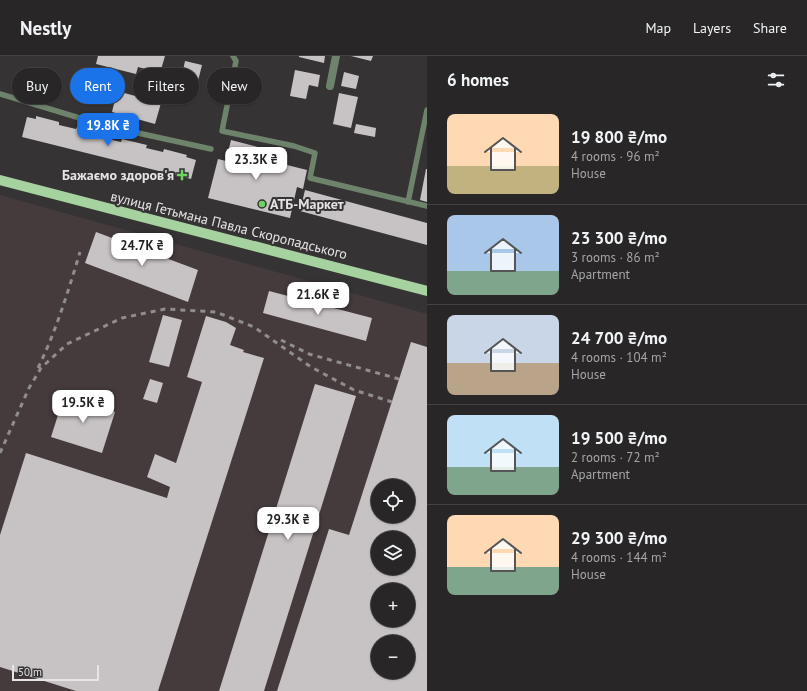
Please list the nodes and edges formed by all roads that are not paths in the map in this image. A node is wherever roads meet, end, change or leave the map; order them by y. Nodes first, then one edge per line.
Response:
1 (233, 56) edge
2 (336, 56) edge
3 (330, 86) dead end
4 (0, 94) edge
5 (427, 110) edge
6 (211, 149) dead end
7 (0, 180) edge
8 (408, 202) junction
9 (427, 206) edge
10 (427, 291) edge

1 - 8 lane
2 - 3 street
4 - 6 lane
5 - 8 lane
7 - 10 main road, вулиця Гетьмана Павла Скоропадського
8 - 9 lane

